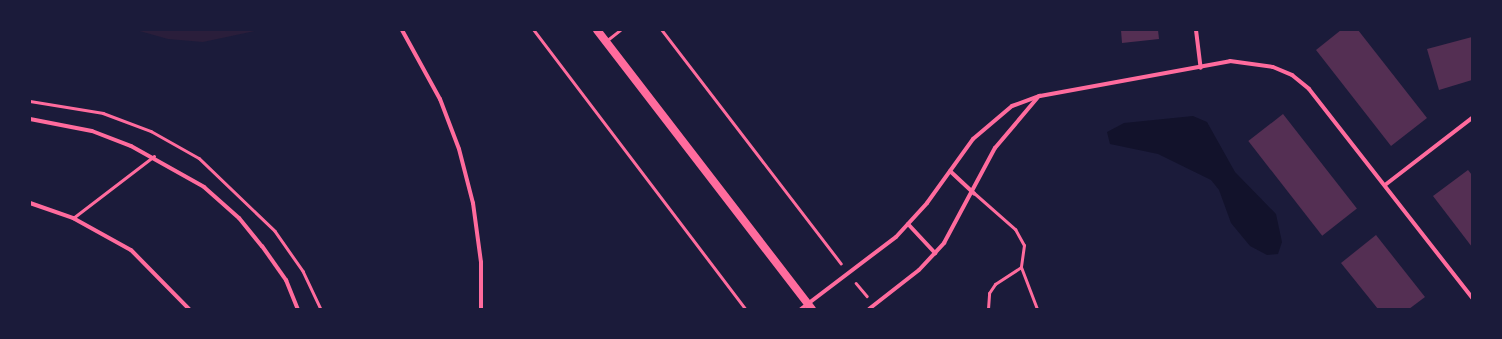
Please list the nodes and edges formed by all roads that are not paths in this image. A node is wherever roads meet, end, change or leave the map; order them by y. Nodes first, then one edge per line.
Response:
1 (402, 30) edge
2 (597, 30) edge
3 (620, 30) edge
4 (1196, 30) edge
5 (606, 41) junction
6 (1201, 68) junction
7 (1040, 96) junction
8 (1472, 118) edge
9 (30, 119) edge
10 (154, 156) junction
11 (950, 171) junction
12 (1385, 185) junction
13 (974, 193) junction
14 (30, 203) edge
15 (73, 218) junction
16 (908, 224) junction
17 (935, 253) junction
18 (1021, 266) junction
19 (1472, 298) edge
20 (810, 306) edge
21 (189, 309) edge
22 (298, 309) edge
23 (481, 309) edge
24 (801, 309) edge
25 (869, 309) edge
26 (988, 309) edge
27 (1037, 309) edge

1 - 23 street
2 - 5 main road
3 - 5 lane
4 - 6 street
5 - 20 main road
6 - 7 street
6 - 12 street
7 - 11 street
7 - 13 street
8 - 12 street
9 - 10 street
10 - 15 lane
10 - 22 street
11 - 13 street
11 - 16 street
12 - 19 street
13 - 17 street
13 - 18 lane
14 - 15 street
15 - 21 street
16 - 17 street
16 - 20 street
17 - 25 street
18 - 26 lane
18 - 27 lane
20 - 24 street

